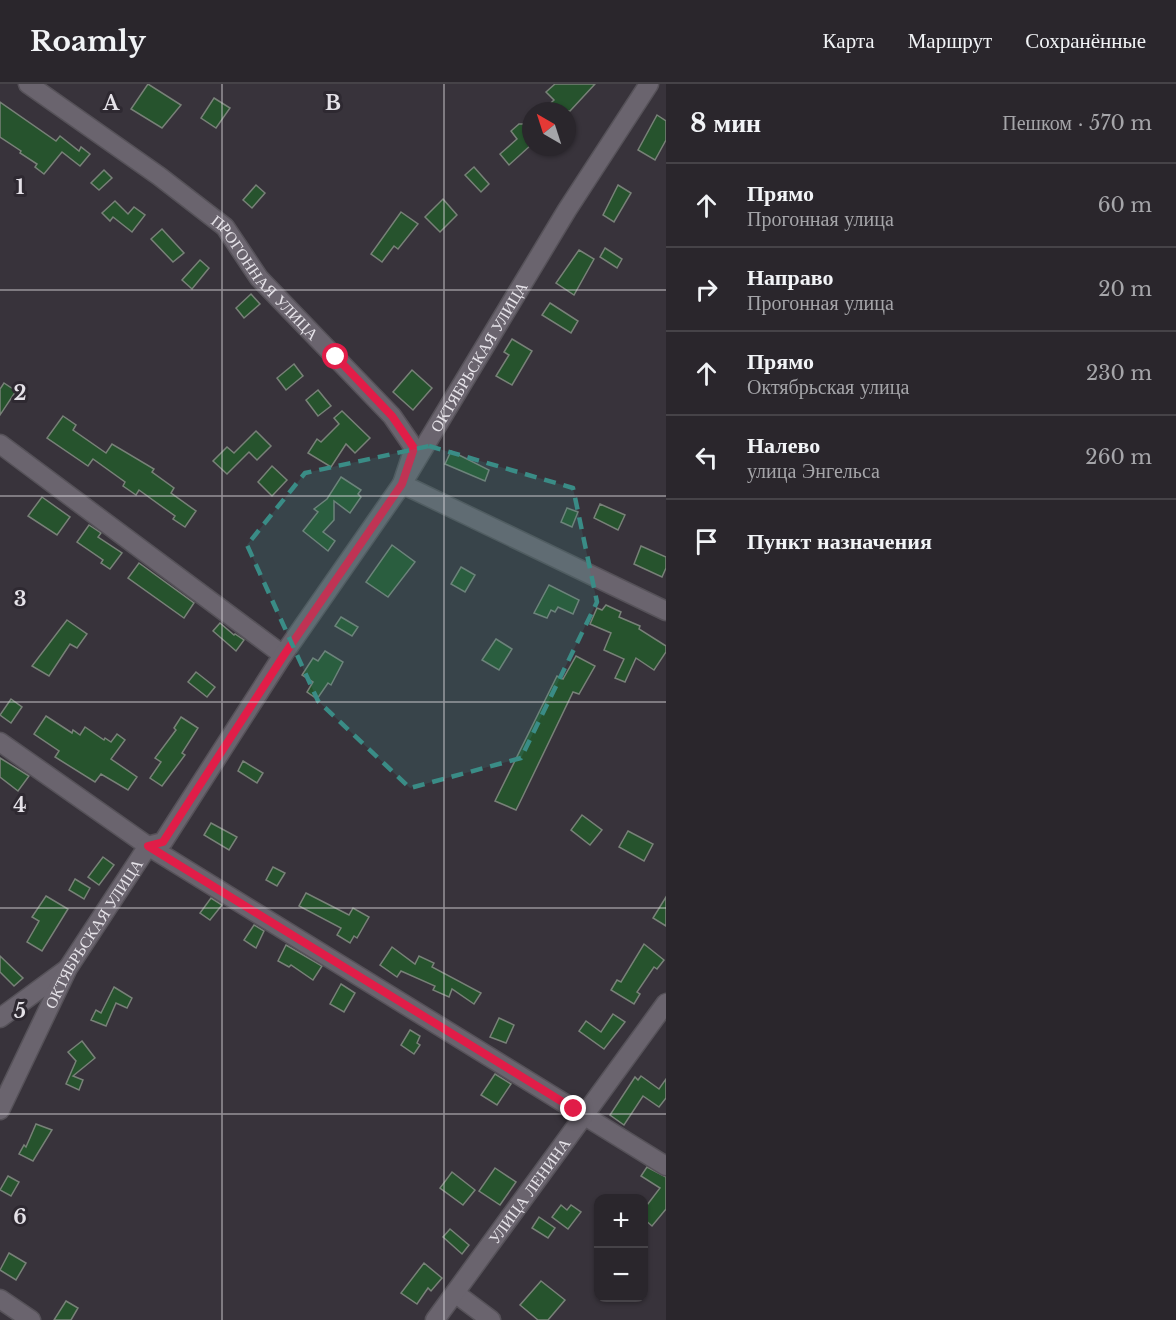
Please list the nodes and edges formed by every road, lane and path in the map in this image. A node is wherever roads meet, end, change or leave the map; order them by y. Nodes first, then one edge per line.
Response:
1 (28, 84) edge
2 (649, 84) edge
3 (0, 444) edge
4 (402, 484) junction
5 (666, 611) edge
6 (284, 655) junction
7 (0, 742) edge
8 (148, 846) junction
9 (68, 968) junction
10 (666, 1003) edge
11 (0, 1018) edge
12 (0, 1110) edge
13 (583, 1116) junction
14 (666, 1166) edge
15 (455, 1293) junction
16 (0, 1299) edge
17 (31, 1320) edge
18 (435, 1320) edge
19 (491, 1320) edge

1 - 4 street, ПРОГОННАЯ УЛИЦА
2 - 4 street, ОКТЯБРЬСКАЯ УЛИЦА
3 - 6 street
4 - 5 street
4 - 6 street, ОКТЯБРЬСКАЯ УЛИЦА
6 - 8 street, ОКТЯБРЬСКАЯ УЛИЦА
7 - 8 street
8 - 9 street, ОКТЯБРЬСКАЯ УЛИЦА
8 - 13 street
9 - 11 street
9 - 12 street, ОКТЯБРЬСКАЯ УЛИЦА
10 - 13 street, УЛИЦА ЛЕНИНА
13 - 14 street
13 - 15 street, УЛИЦА ЛЕНИНА
15 - 18 street, УЛИЦА ЛЕНИНА
15 - 19 street
16 - 17 street

